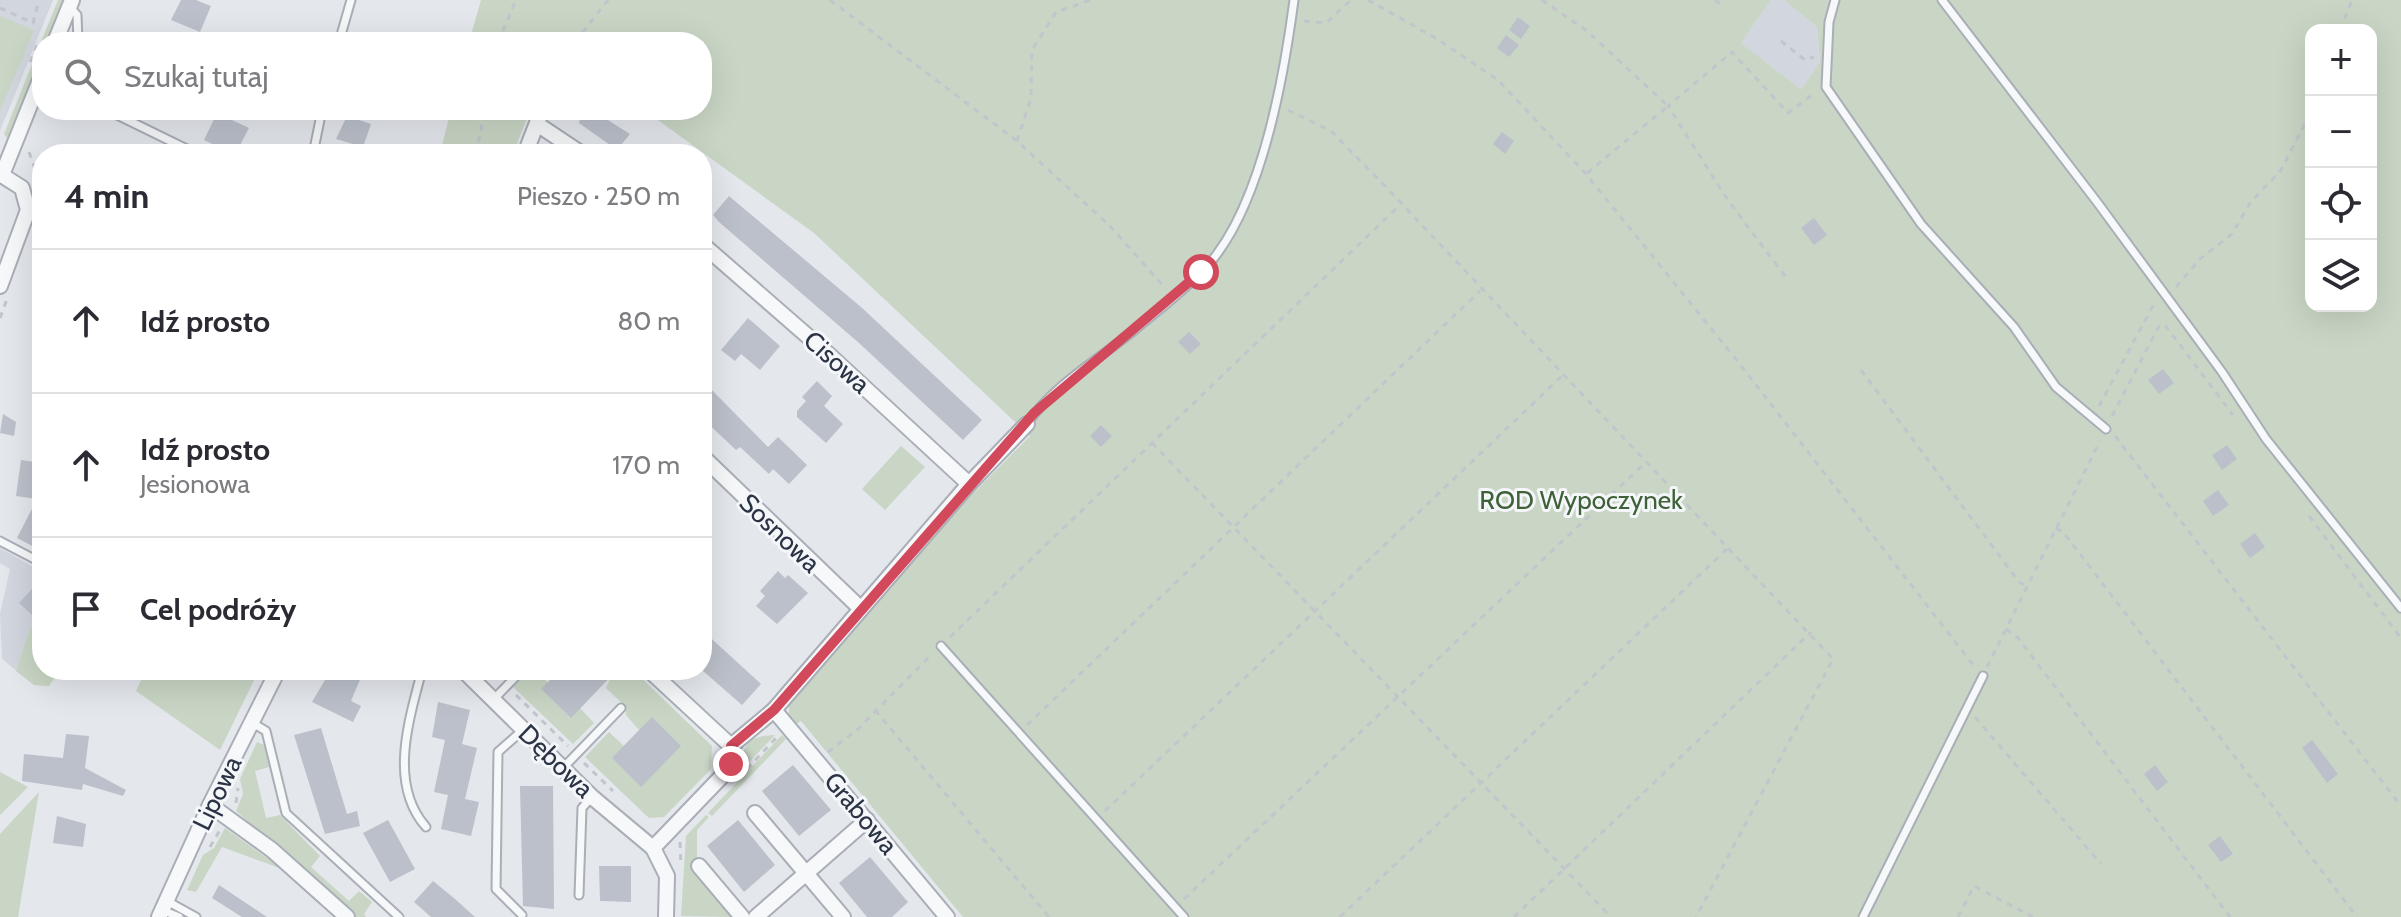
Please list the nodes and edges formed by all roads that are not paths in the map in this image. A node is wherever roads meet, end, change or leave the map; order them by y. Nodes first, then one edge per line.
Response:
1 (351, 0) edge
2 (1294, 0) edge
3 (1835, 0) edge
4 (1942, 0) edge
5 (71, 3) edge
6 (59, 32) edge
7 (78, 32) edge
8 (342, 32) edge
9 (32, 99) edge
10 (127, 120) edge
11 (320, 120) edge
12 (539, 120) edge
13 (543, 120) edge
14 (177, 144) edge
15 (315, 144) edge
16 (529, 144) edge
17 (571, 144) edge
18 (1, 174) edge
19 (712, 253) edge
20 (0, 286) edge
21 (1027, 424) joint
22 (2106, 429) road end
23 (712, 466) edge
24 (969, 484) junction
25 (0, 541) edge
26 (32, 558) edge
27 (860, 608) junction
28 (2401, 608) edge
29 (941, 646) road end
30 (1983, 676) road end
31 (273, 680) edge
32 (419, 680) edge
33 (473, 680) edge
34 (513, 680) edge
35 (660, 680) edge
36 (493, 700) junction
37 (621, 708) dead end
38 (774, 710) junction
39 (251, 722) junction
40 (523, 730) junction
41 (731, 746) junction
42 (563, 768) junction
43 (592, 797) junction
44 (210, 805) junction
45 (755, 813) dead end
46 (867, 820) junction
47 (426, 827) dead end
48 (653, 848) junction
49 (699, 866) dead end
50 (807, 872) junction
51 (579, 895) dead end
52 (162, 909) edge
53 (522, 915) edge
54 (179, 917) edge
55 (196, 917) edge
56 (347, 917) edge
57 (399, 917) edge
58 (666, 917) edge
59 (742, 917) edge
60 (756, 917) edge
61 (843, 917) edge
62 (947, 917) edge
63 (1184, 917) edge
64 (1863, 917) edge

1 - 8 lane
2 - 21 lane
3 - 22 lane
4 - 28 lane
5 - 6 street
5 - 7 lane
9 - 18 street
10 - 14 lane
11 - 15 lane
12 - 16 street
13 - 17 street
18 - 20 street
19 - 24 street, Cisowa
21 - 24 street
23 - 27 street, Sosnowa
24 - 27 street
25 - 26 lane
27 - 38 street
29 - 63 lane
30 - 64 lane
31 - 39 street, Lipowa
32 - 47 lane
33 - 36 street, Dębowa
34 - 36 lane
35 - 41 street
36 - 40 street, Dębowa
37 - 42 lane
38 - 41 street
38 - 46 street, Grabowa
39 - 44 street, Lipowa
39 - 57 lane
40 - 42 street, Dębowa
40 - 53 lane
41 - 48 street
42 - 43 street, Dębowa
43 - 48 street, Dębowa
43 - 51 lane
44 - 52 street, Lipowa
44 - 56 street
45 - 50 street
46 - 50 street
46 - 62 street, Grabowa
48 - 58 street
49 - 59 street
50 - 60 street
50 - 61 street
52 - 54 lane
52 - 55 lane

